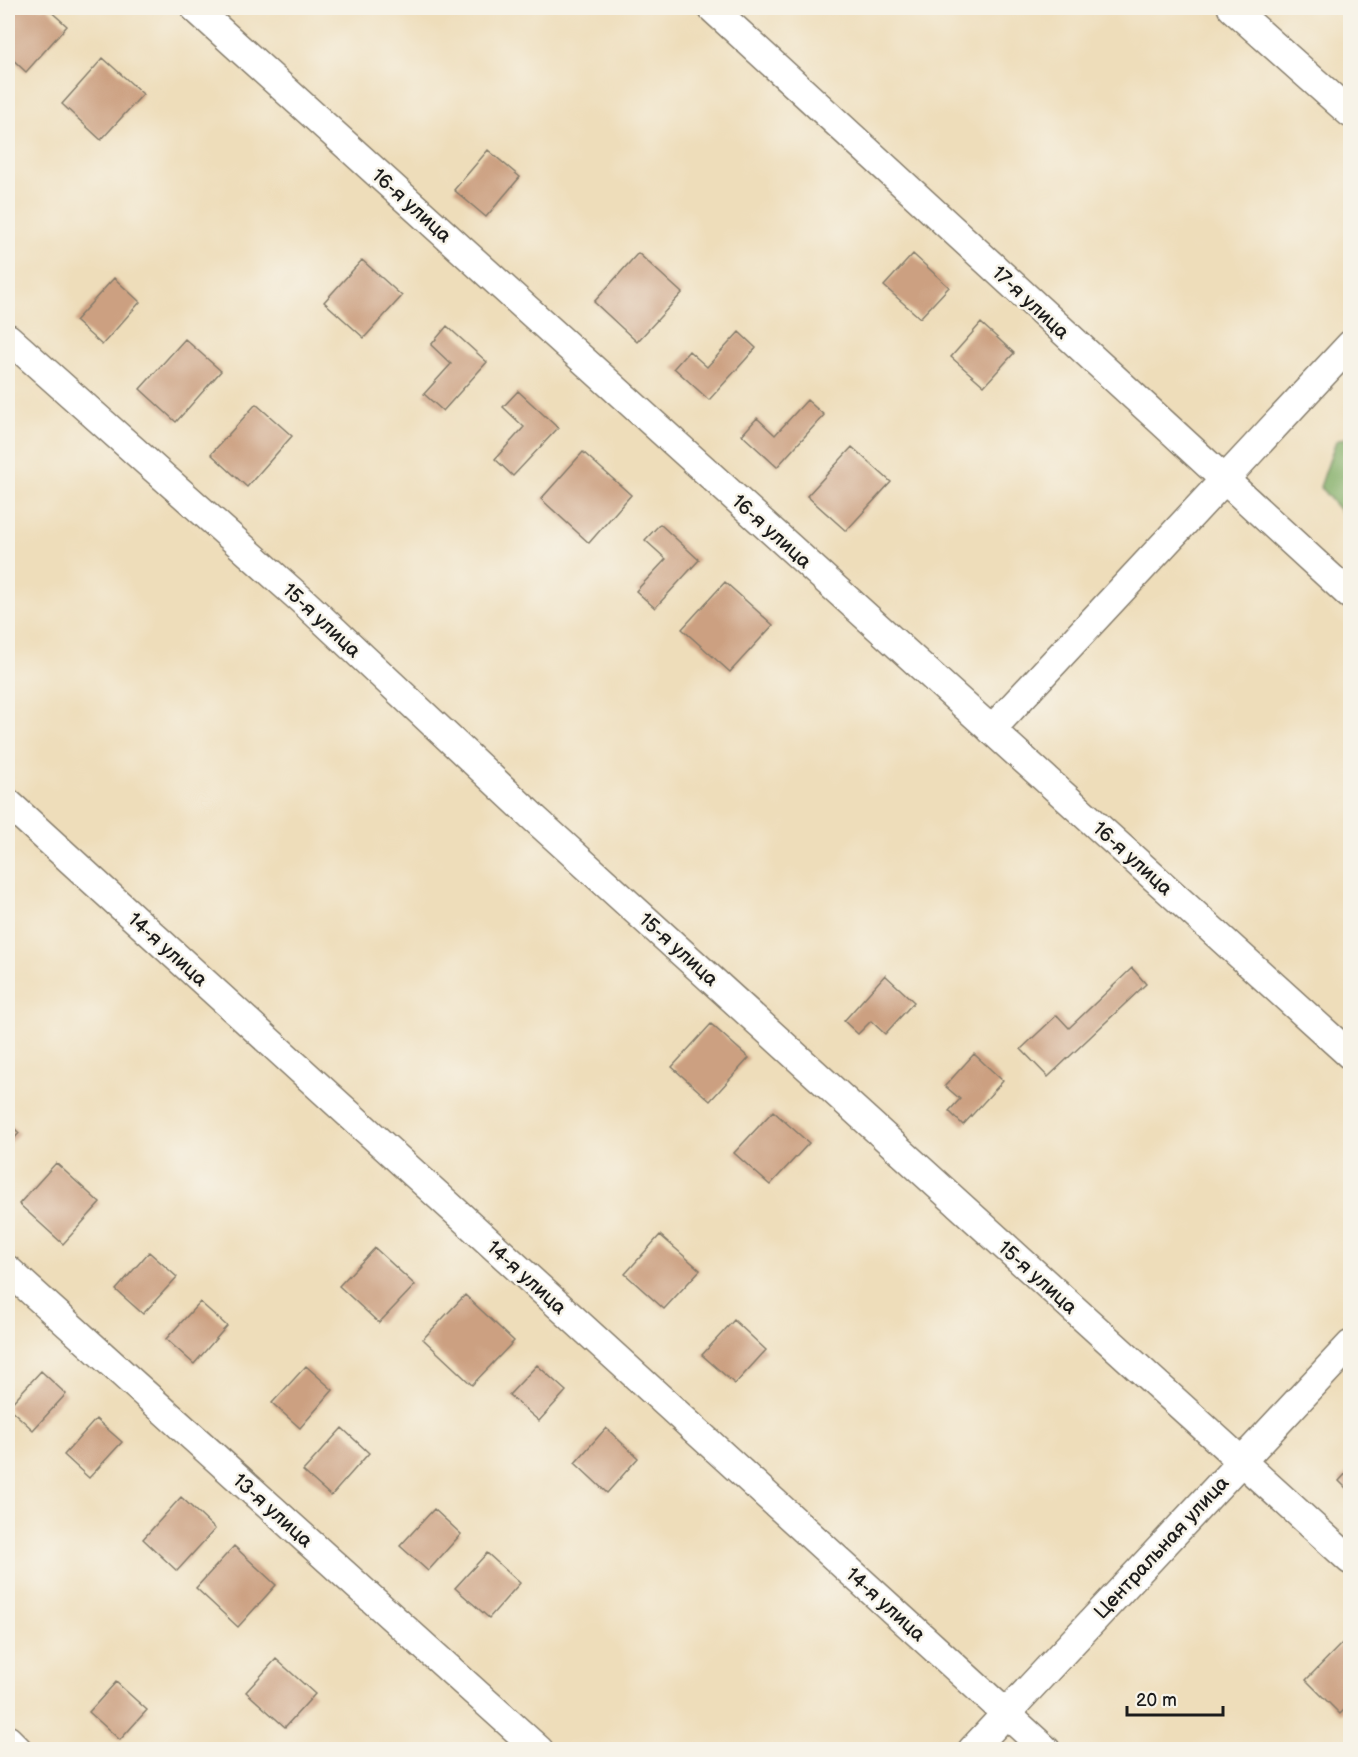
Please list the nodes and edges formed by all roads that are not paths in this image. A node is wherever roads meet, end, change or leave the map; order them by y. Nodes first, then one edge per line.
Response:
1 (195, 8) edge
2 (712, 8) edge
3 (1232, 8) edge
4 (1350, 113) edge
5 (8, 338) edge
6 (1350, 345) edge
7 (1225, 480) junction
8 (1350, 595) edge
9 (991, 730) junction
10 (8, 803) edge
11 (1350, 1055) edge
12 (8, 1270) edge
13 (1350, 1345) edge
14 (1241, 1461) junction
15 (1350, 1560) edge
16 (1005, 1713) junction
17 (8, 1740) edge
18 (18, 1749) edge
19 (539, 1749) edge
20 (972, 1749) edge
21 (1046, 1749) edge

1 - 9 street, 16-я улица
2 - 7 street, 17-я улица
3 - 4 street
5 - 14 street, 15-я улица
6 - 7 street
7 - 8 street, 17-я улица
7 - 9 street
9 - 11 street, 16-я улица
10 - 16 street, 14-я улица
12 - 19 street, 13-я улица
13 - 14 street, Центральная улица
14 - 15 street, 15-я улица
14 - 16 street, Центральная улица
16 - 20 street, Центральная улица
16 - 21 street, 14-я улица
17 - 18 street

